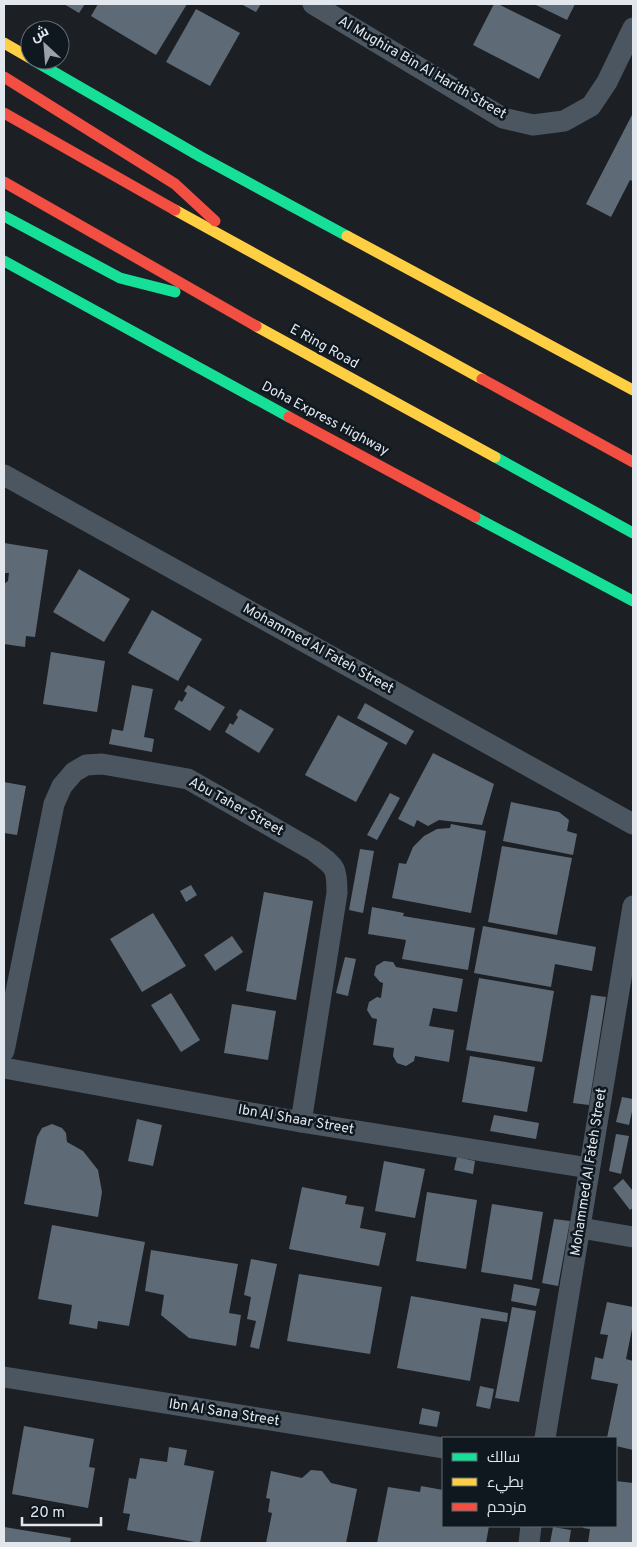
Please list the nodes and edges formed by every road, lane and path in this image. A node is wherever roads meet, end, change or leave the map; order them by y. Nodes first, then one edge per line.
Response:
1 (312, 4) edge
2 (633, 28) edge
3 (4, 43) edge
4 (20, 52) edge
5 (51, 70) edge
6 (4, 77) edge
7 (4, 113) edge
8 (4, 182) edge
9 (4, 216) edge
10 (238, 246) junction
11 (4, 261) edge
12 (208, 300) junction
13 (633, 390) edge
14 (633, 462) edge
15 (4, 475) edge
16 (633, 533) edge
17 (633, 601) edge
18 (633, 824) edge
19 (633, 906) edge
20 (4, 1051) edge
21 (4, 1068) edge
22 (301, 1122) junction
23 (589, 1168) junction
24 (581, 1228) junction
25 (633, 1236) edge
26 (4, 1377) edge
27 (545, 1437) edge
28 (442, 1448) edge
29 (531, 1527) edge
30 (529, 1543) edge

1 - 2 street, Al Mughira Bin Al Harith Street
3 - 4 main road
5 - 13 main road
6 - 10 main road
7 - 10 main road
8 - 12 main road, E Ring Road
9 - 12 main road
10 - 14 main road
11 - 17 main road, Doha Express Highway
12 - 16 main road, E Ring Road
15 - 18 street, Mohammed Al Fateh Street
19 - 23 street, Mohammed Al Fateh Street
20 - 22 street, Abu Taher Street
21 - 22 street, Ibn Al Shaar Street
22 - 23 street, Ibn Al Shaar Street
23 - 24 street, Mohammed Al Fateh Street
24 - 25 street
24 - 27 street, Mohammed Al Fateh Street
26 - 28 street, Ibn Al Sana Street
29 - 30 street

